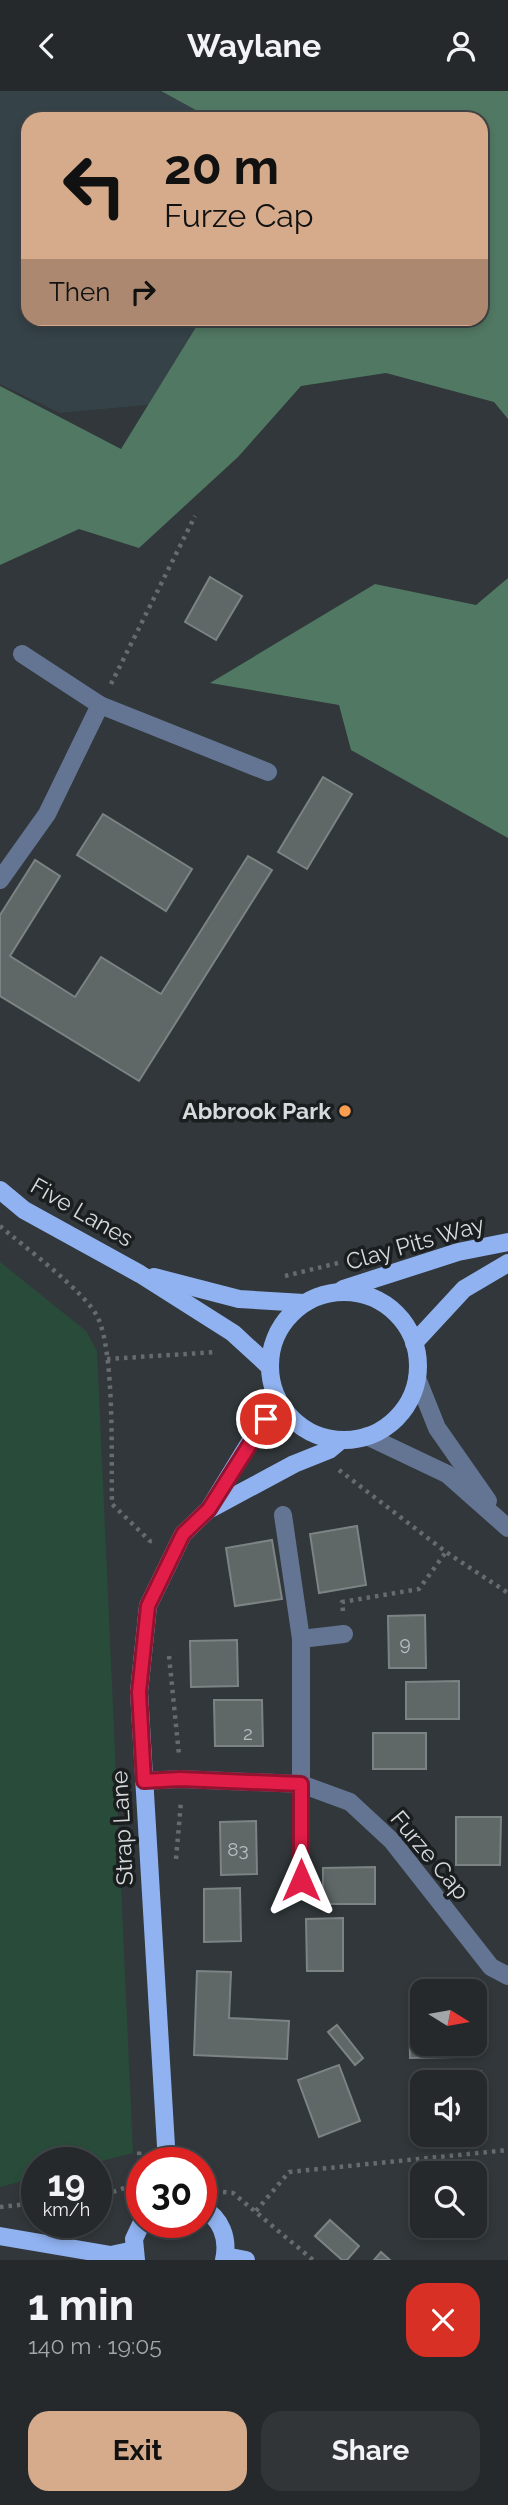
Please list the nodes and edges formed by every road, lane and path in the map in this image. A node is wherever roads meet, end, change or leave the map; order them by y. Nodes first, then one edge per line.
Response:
1 (195, 516) dead end
2 (22, 654) dead end
3 (100, 705) junction
4 (268, 772) dead end
5 (0, 880) edge
6 (0, 1190) edge
7 (508, 1242) edge
8 (508, 1263) edge
9 (140, 1273) junction
10 (337, 1291) junction
11 (304, 1303) junction
12 (414, 1343) junction
13 (270, 1367) junction
14 (417, 1378) junction
15 (277, 1398) junction
16 (367, 1436) junction
17 (341, 1440) junction
18 (209, 1509) junction
19 (283, 1515) dead end
20 (503, 1523) edge
21 (446, 1552) dead end
22 (344, 1635) joint
23 (300, 1639) junction
24 (144, 1781) junction
25 (301, 1784) junction
26 (301, 1880) dead end
27 (508, 1976) edge
28 (166, 2147) edge
29 (508, 2150) edge
30 (217, 2192) dead end
31 (21, 2205) edge
32 (0, 2207) edge
33 (256, 2211) junction
34 (217, 2221) edge
35 (0, 2237) edge
36 (135, 2255) edge
37 (225, 2258) edge
38 (246, 2260) edge
39 (313, 2260) edge

1 - 3 path
2 - 3 street
3 - 4 street
3 - 5 street
6 - 9 main road, Five Lanes
7 - 10 main road, Clay Pits Way
8 - 12 main road, Clay Pits Way
9 - 11 main road, Five Lanes
9 - 13 main road, Five Lanes
10 - 11 main road
10 - 12 main road
11 - 13 main road
12 - 14 main road
13 - 15 main road
14 - 16 main road
14 - 20 street
15 - 17 main road
15 - 18 main road, Strap Lane
16 - 17 main road
16 - 20 street
17 - 18 main road, Strap Lane
18 - 24 main road, Strap Lane
19 - 23 street
21 - 22 path
22 - 23 street
23 - 25 street
24 - 25 street, Furze Cap
24 - 28 main road, Strap Lane
25 - 26 street
25 - 27 street, Furze Cap
29 - 33 path
30 - 33 path
31 - 32 path
33 - 39 path
34 - 37 main road
35 - 36 main road
37 - 38 main road

